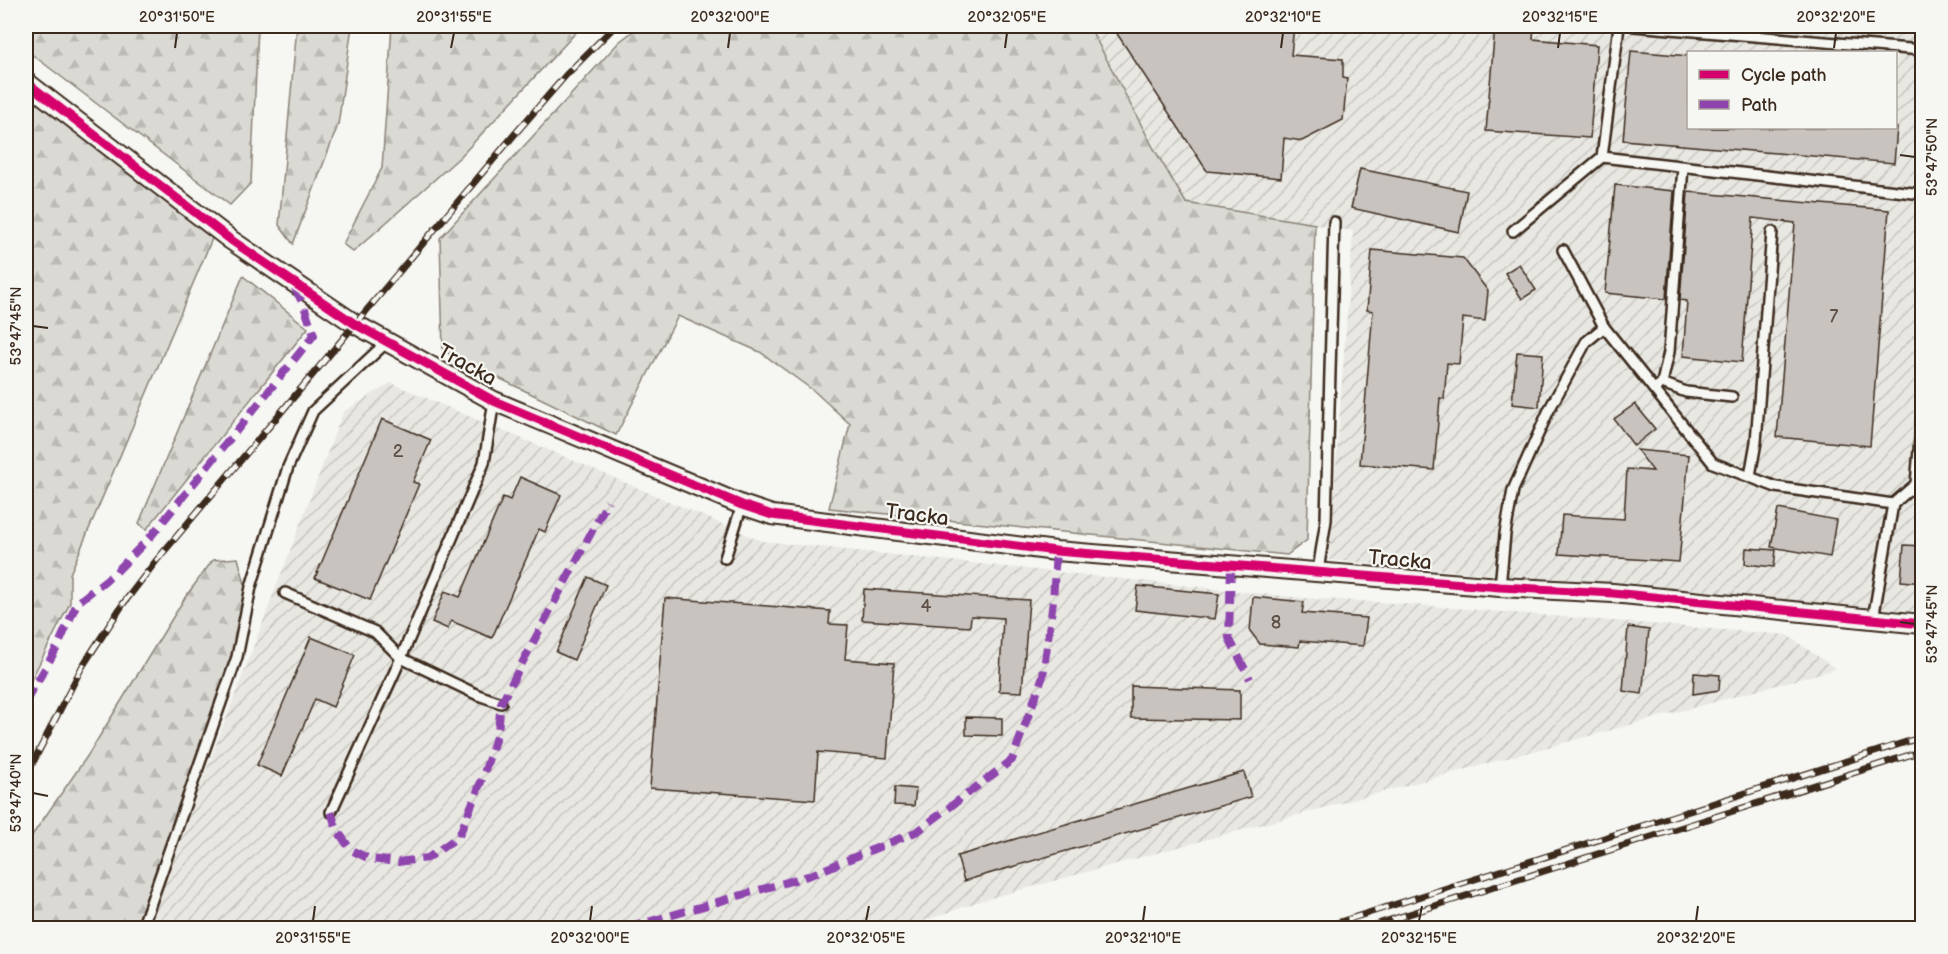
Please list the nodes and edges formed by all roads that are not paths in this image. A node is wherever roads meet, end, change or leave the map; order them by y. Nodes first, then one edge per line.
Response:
1 (1618, 26) edge
2 (1634, 26) edge
3 (1923, 50) edge
4 (26, 82) edge
5 (1602, 158) junction
6 (1683, 167) junction
7 (1923, 194) edge
8 (1334, 222) dead end
9 (1513, 231) dead end
10 (1772, 232) dead end
11 (1563, 250) dead end
12 (1604, 327) junction
13 (388, 341) junction
14 (1658, 386) junction
15 (1732, 397) dead end
16 (494, 401) junction
17 (1923, 416) edge
18 (1750, 476) junction
19 (1893, 504) junction
20 (742, 505) junction
21 (725, 558) dead end
22 (1318, 571) junction
23 (1500, 587) junction
24 (285, 593) dead end
25 (1873, 619) junction
26 (1923, 624) edge
27 (401, 658) junction
28 (501, 703) dead end
29 (331, 812) dead end
30 (142, 928) edge

1 - 5 lane
2 - 3 lane
4 - 13 street, Tracka
5 - 6 lane
5 - 9 lane
6 - 7 lane
6 - 14 lane
8 - 22 lane
10 - 18 lane
11 - 12 lane
12 - 14 lane
12 - 23 lane
13 - 16 street, Tracka
13 - 30 lane
14 - 15 lane
14 - 18 lane
16 - 20 street, Tracka
16 - 27 lane
17 - 19 lane
18 - 19 lane
19 - 25 lane
20 - 21 lane
20 - 22 street, Tracka
22 - 23 street, Tracka
23 - 25 street, Tracka
24 - 27 lane
25 - 26 street, Tracka
27 - 28 lane
27 - 29 lane

